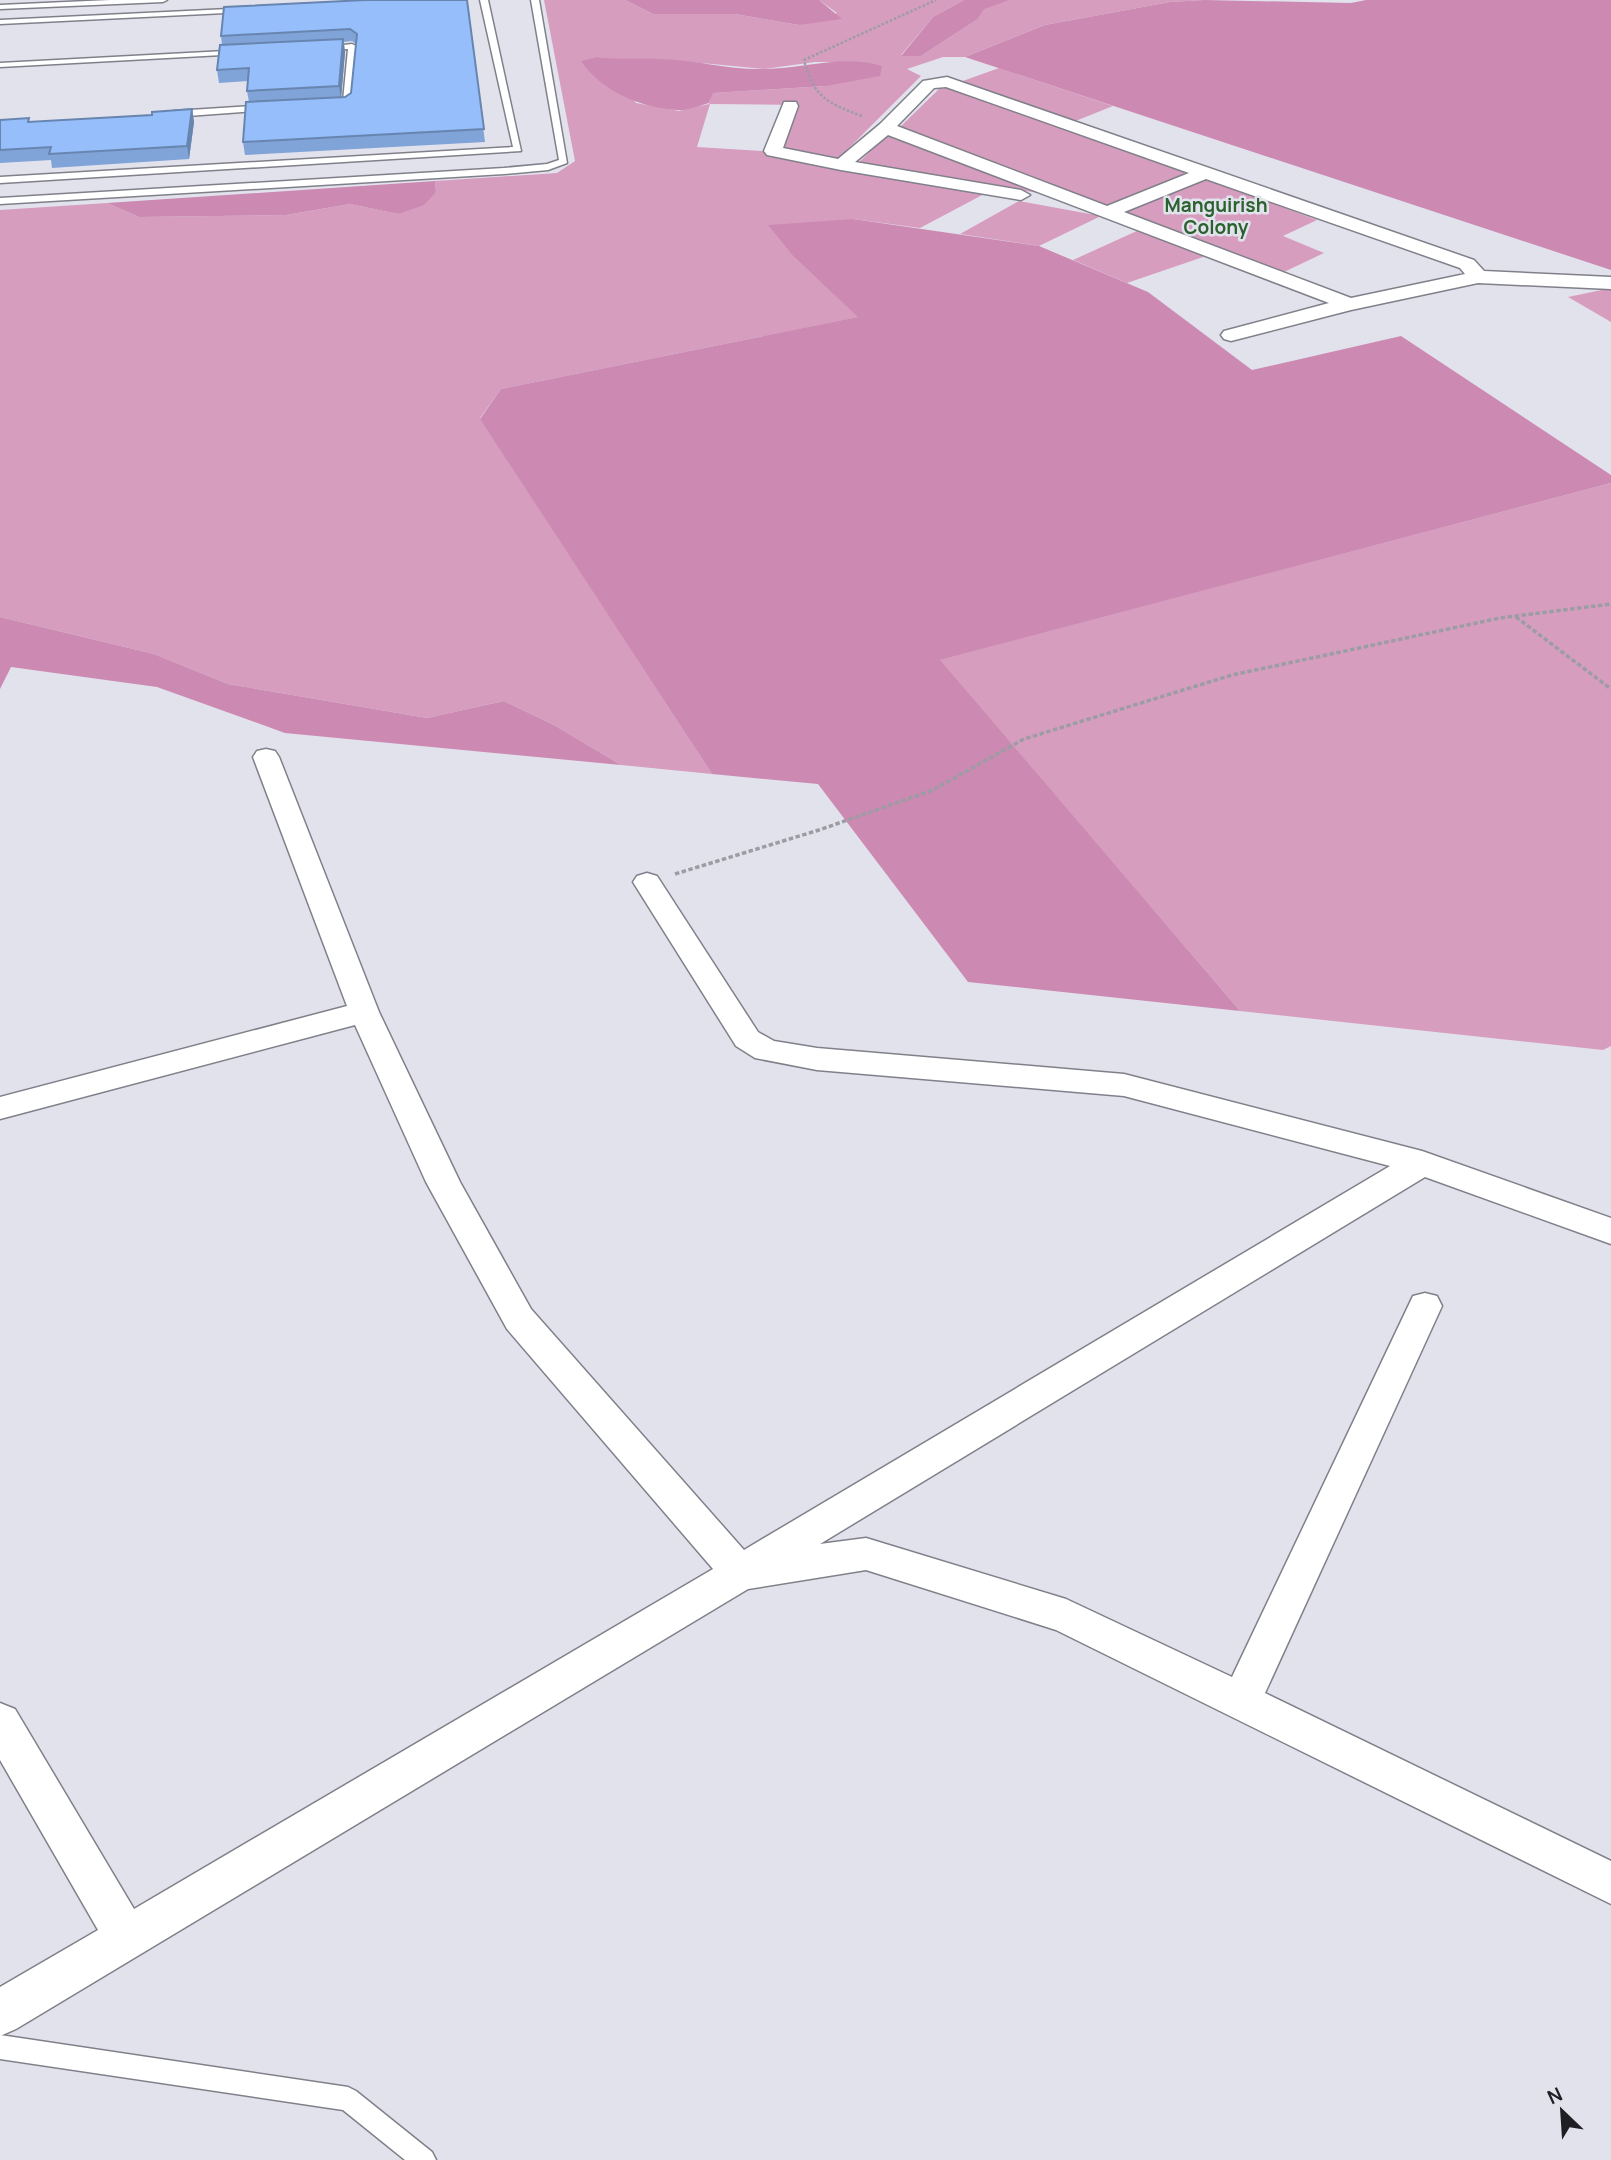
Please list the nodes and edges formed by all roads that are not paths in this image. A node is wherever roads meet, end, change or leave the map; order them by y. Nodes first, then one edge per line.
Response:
1 (163, 0) edge
2 (484, 0) edge
3 (535, 0) edge
4 (0, 7) edge
5 (258, 9) edge
6 (0, 22) edge
7 (311, 48) edge
8 (257, 51) edge
9 (0, 65) edge
10 (319, 105) edge
11 (790, 106) dead end
12 (278, 108) edge
13 (167, 114) edge
14 (886, 128) junction
15 (841, 165) junction
16 (1206, 172) junction
17 (0, 180) edge
18 (0, 201) edge
19 (1097, 209) junction
20 (1478, 277) junction
21 (1611, 283) edge
22 (1349, 304) junction
23 (1231, 335) dead end
24 (266, 757) dead end
25 (647, 882) road end
26 (364, 1012) junction
27 (0, 1108) edge
28 (1422, 1163) junction
29 (1611, 1231) edge
30 (1424, 1306) dead end
31 (740, 1573) junction
32 (1241, 1702) junction
33 (0, 1722) edge
34 (1611, 1883) edge
35 (126, 1936) junction
36 (0, 2013) edge
37 (0, 2047) edge
38 (424, 2160) edge

1 - 4 lane
2 - 17 lane
3 - 18 lane
5 - 6 lane
7 - 10 lane
8 - 9 lane
11 - 15 street
12 - 13 lane
14 - 15 street
14 - 16 street
14 - 19 street
15 - 19 street
16 - 19 street
16 - 20 street
19 - 22 street
20 - 21 street
20 - 22 street
22 - 23 street
24 - 26 street
25 - 28 street
26 - 27 street
26 - 31 street
28 - 29 street
28 - 31 street
30 - 32 street
31 - 32 street
31 - 35 street
32 - 34 street
33 - 35 street
35 - 36 street
37 - 38 lane

